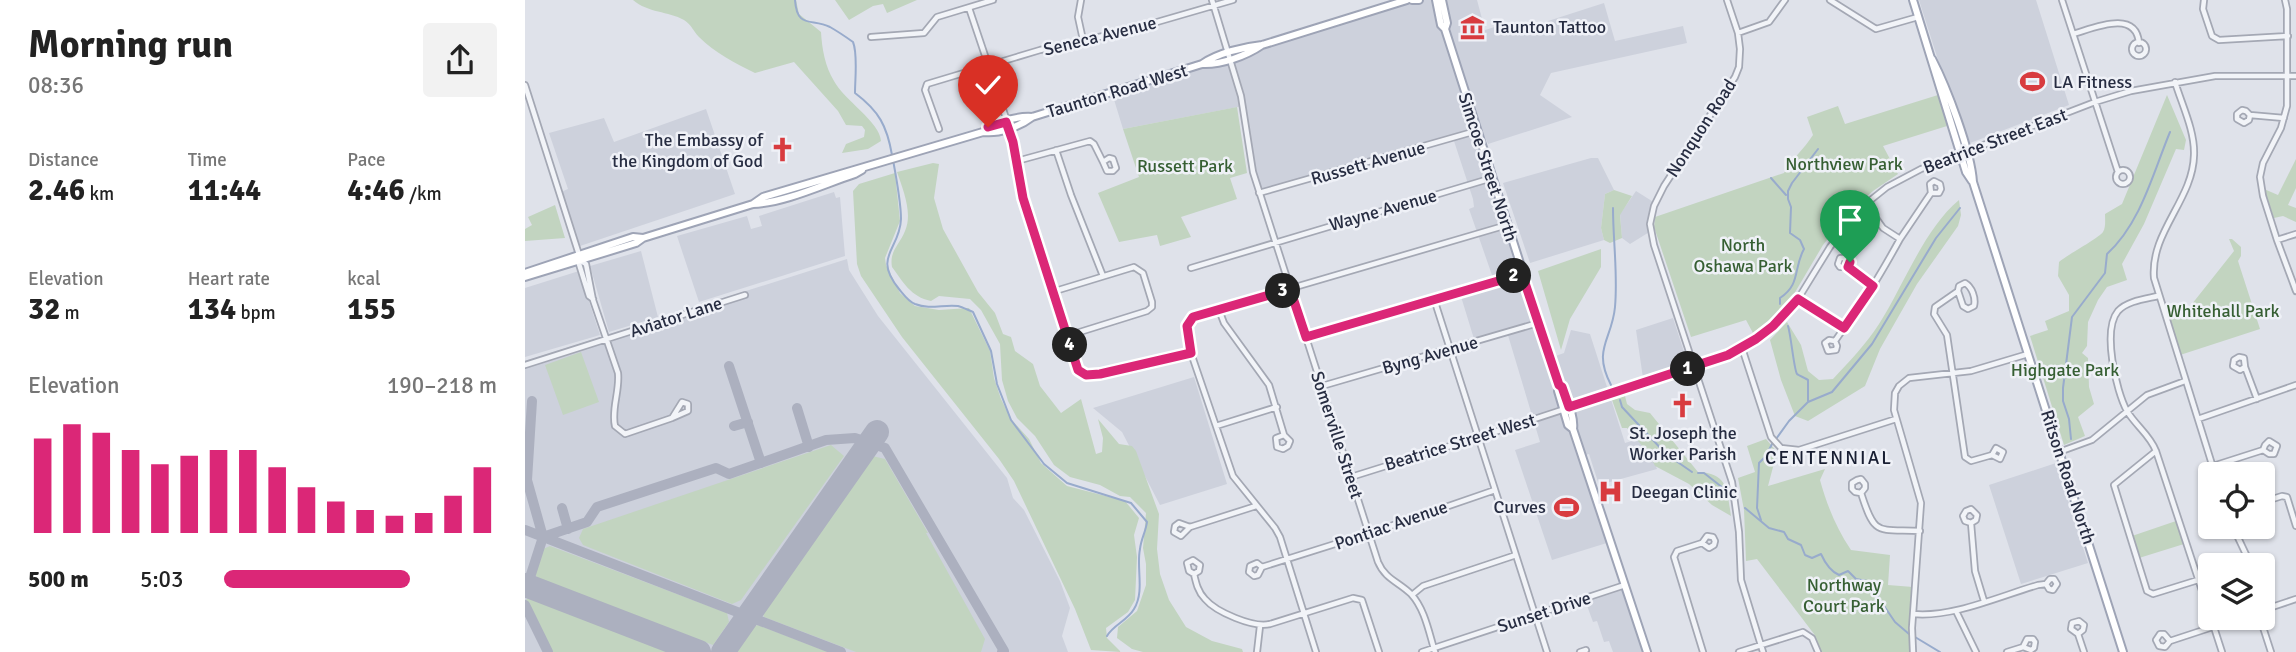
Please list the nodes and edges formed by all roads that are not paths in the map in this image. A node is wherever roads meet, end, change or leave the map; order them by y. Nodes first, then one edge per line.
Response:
1 (993, 0) edge
2 (1081, 0) edge
3 (1233, 0) edge
4 (1409, 0) edge
5 (1419, 0) edge
6 (1436, 0) edge
7 (1442, 0) edge
8 (1727, 0) edge
9 (1785, 0) edge
10 (1830, 0) edge
11 (1913, 0) edge
12 (2062, 0) edge
13 (2204, 0) edge
14 (2285, 0) edge
15 (1213, 3) edge
16 (969, 8) junction
17 (1918, 17) junction
18 (1445, 29) junction
19 (1738, 33) junction
20 (2073, 34) junction
21 (2288, 36) junction
22 (871, 37) dead end
23 (1083, 40) junction
24 (2139, 43) dead end
25 (1229, 56) junction
26 (988, 66) junction
27 (2287, 75) junction
28 (2296, 75) edge
29 (2175, 82) junction
30 (525, 85) edge
31 (2095, 102) junction
32 (2250, 115) dead end
33 (2284, 118) junction
34 (1008, 125) junction
35 (939, 129) dead end
36 (1476, 131) junction
37 (1056, 150) junction
38 (1964, 153) junction
39 (1017, 161) junction
40 (1103, 162) dead end
41 (2118, 172) dead end
42 (1492, 178) junction
43 (1259, 193) junction
44 (1931, 193) dead end
45 (1866, 204) junction
46 (1507, 225) junction
47 (2296, 234) edge
48 (1900, 239) junction
49 (2277, 240) junction
50 (1275, 242) junction
51 (580, 257) junction
52 (1848, 267) dead end
53 (1191, 268) dead end
54 (1522, 274) junction
55 (525, 275) edge
56 (1103, 276) junction
57 (1873, 286) junction
58 (1290, 289) junction
59 (1958, 291) junction
60 (1052, 292) junction
61 (2296, 292) edge
62 (745, 295) dead end
63 (2158, 296) junction
64 (1434, 299) junction
65 (1798, 299) junction
66 (1219, 310) junction
67 (1538, 323) junction
68 (1844, 328) junction
69 (1067, 336) junction
70 (1306, 337) junction
71 (606, 338) junction
72 (1835, 341) dead end
73 (1742, 348) junction
74 (1449, 349) junction
75 (1191, 353) junction
76 (2028, 354) junction
77 (525, 365) edge
78 (1695, 367) junction
79 (2245, 367) dead end
80 (1953, 373) junction
81 (2185, 381) junction
82 (2296, 385) edge
83 (1322, 386) junction
84 (2257, 399) junction
85 (1277, 407) junction
86 (1566, 408) junction
87 (2127, 411) junction
88 (672, 418) dead end
89 (1896, 419) junction
90 (2197, 419) junction
91 (1216, 426) junction
92 (1284, 435) dead end
93 (1478, 437) junction
94 (2263, 450) dead end
95 (2156, 451) junction
96 (2059, 452) junction
97 (1991, 455) dead end
98 (2212, 462) edge
99 (2226, 462) edge
100 (1351, 477) junction
101 (1495, 489) junction
102 (1861, 493) dead end
103 (2275, 498) edge
104 (1256, 506) junction
105 (1971, 523) dead end
106 (2296, 526) edge
107 (1190, 527) dead end
108 (1920, 531) junction
109 (1369, 533) junction
110 (1702, 543) dead end
111 (1516, 555) junction
112 (1286, 559) junction
113 (1262, 567) dead end
114 (1194, 573) dead end
115 (2197, 580) joint
116 (2046, 584) dead end
117 (1625, 585) junction
118 (1412, 595) junction
119 (2296, 599) edge
120 (1984, 601) junction
121 (2275, 606) edge
122 (1956, 611) junction
123 (1304, 613) junction
124 (1913, 614) junction
125 (1535, 615) junction
126 (1260, 626) junction
127 (2204, 630) edge
128 (2215, 630) edge
129 (2264, 630) edge
130 (2078, 634) dead end
131 (2170, 640) dead end
132 (1761, 645) junction
133 (2023, 647) dead end
134 (1435, 650) edge
135 (1586, 650) dead end
136 (1258, 652) edge
137 (1316, 652) edge
138 (1379, 652) edge
139 (1422, 652) edge
140 (1547, 652) edge
141 (1580, 652) edge
142 (1647, 652) edge
143 (1703, 652) edge
144 (1739, 652) edge
145 (1763, 652) edge
146 (1818, 652) edge
147 (1913, 652) edge
148 (1976, 652) edge
149 (2007, 652) edge
150 (2084, 652) edge
151 (2123, 652) edge
152 (2222, 652) edge
153 (2271, 652) edge

1 - 16 street
2 - 23 street
3 - 15 street, Seneca Avenue
4 - 5 main road, Taunton Road West
4 - 25 main road, Taunton Road West
6 - 18 main road, Simcoe Street North
7 - 18 main road, Simcoe Street North
8 - 19 street, Nonquon Road
9 - 19 street
10 - 17 street
11 - 17 main road, Ritson Road North
12 - 20 street
13 - 21 street
14 - 21 street
15 - 23 street, Seneca Avenue
15 - 25 street, Somerville Street
16 - 22 street
16 - 26 street
17 - 38 main road, Ritson Road North
18 - 36 main road, Simcoe Street North
19 - 78 street, Nonquon Road
20 - 24 street
20 - 31 street
21 - 27 street
23 - 26 street, Seneca Avenue
25 - 34 main road, Taunton Road West
25 - 43 street, Somerville Street
26 - 34 street
26 - 35 street, Seneca Avenue
27 - 28 street, Beatrice Street East
27 - 29 street, Beatrice Street East
27 - 33 street
29 - 31 street, Beatrice Street East
29 - 63 street
30 - 51 street
31 - 38 street, Beatrice Street East
31 - 41 street
32 - 33 street
33 - 49 street
34 - 39 street
34 - 51 main road, Taunton Road West
36 - 42 main road, Simcoe Street North
36 - 43 street, Russett Avenue
37 - 39 street
37 - 40 street
37 - 56 street
38 - 45 street, Beatrice Street East
38 - 76 main road, Ritson Road North
39 - 60 street
42 - 46 main road, Simcoe Street North
42 - 50 street, Wayne Avenue
43 - 50 street, Somerville Street
44 - 48 street
45 - 48 street
45 - 65 street, Beatrice Street East
46 - 54 main road, Simcoe Street North
46 - 58 street
47 - 49 street
48 - 57 street
49 - 61 street
50 - 53 street, Wayne Avenue
50 - 58 street, Somerville Street
51 - 55 main road, Taunton Road West
51 - 71 street
52 - 57 street
54 - 64 street
54 - 67 main road, Simcoe Street North
56 - 60 street
56 - 69 street
57 - 68 street
58 - 66 street
58 - 70 street, Somerville Street
59 - 59 street
59 - 80 street
60 - 69 street
62 - 71 street, Aviator Lane
63 - 81 street
63 - 87 street
64 - 70 street
64 - 74 street
65 - 68 street
65 - 73 street, Beatrice Street East
66 - 75 street
66 - 85 street
67 - 74 street, Byng Avenue
67 - 86 main road, Simcoe Street North
68 - 72 street
69 - 75 street
70 - 83 street, Somerville Street
71 - 77 street, Aviator Lane
71 - 88 street
73 - 78 street, Beatrice Street East
73 - 89 street
74 - 83 street, Byng Avenue
74 - 93 street
75 - 91 street
76 - 80 street
76 - 96 main road, Ritson Road North
78 - 86 street, Beatrice Street East
78 - 132 street
79 - 84 street
80 - 89 street
80 - 97 street
81 - 87 street
81 - 90 street
82 - 84 street
83 - 100 street, Somerville Street
84 - 90 street
85 - 91 street
85 - 92 street
86 - 93 street, Beatrice Street West
86 - 117 main road, Simcoe Street North
87 - 95 street
87 - 96 street
89 - 108 street
90 - 98 street
91 - 104 street
93 - 100 street, Beatrice Street West
93 - 101 street
94 - 99 street
95 - 115 street
95 - 115 street
96 - 151 main road, Ritson Road North
100 - 109 street, Somerville Street
101 - 109 street, Pontiac Avenue
101 - 111 street
102 - 108 street
103 - 106 street
104 - 107 street
104 - 112 street
105 - 120 street
108 - 124 street
109 - 112 street, Pontiac Avenue
109 - 118 street, Somerville Street
110 - 143 street
111 - 118 street
111 - 125 street
112 - 113 street, Pontiac Avenue
112 - 123 street
114 - 126 street
116 - 120 street
117 - 125 street, Sunset Drive
117 - 142 main road, Simcoe Street North
118 - 134 street, Somerville Street
119 - 121 street
120 - 122 street
122 - 124 street
122 - 148 street
123 - 126 street
123 - 137 street
123 - 138 street
124 - 147 street
125 - 134 street, Sunset Drive
125 - 140 street
126 - 136 street
127 - 131 street
128 - 152 street
129 - 153 street
130 - 150 street
132 - 144 street
132 - 145 street
132 - 146 street
133 - 149 street
134 - 139 street, Sunset Drive
135 - 141 street

